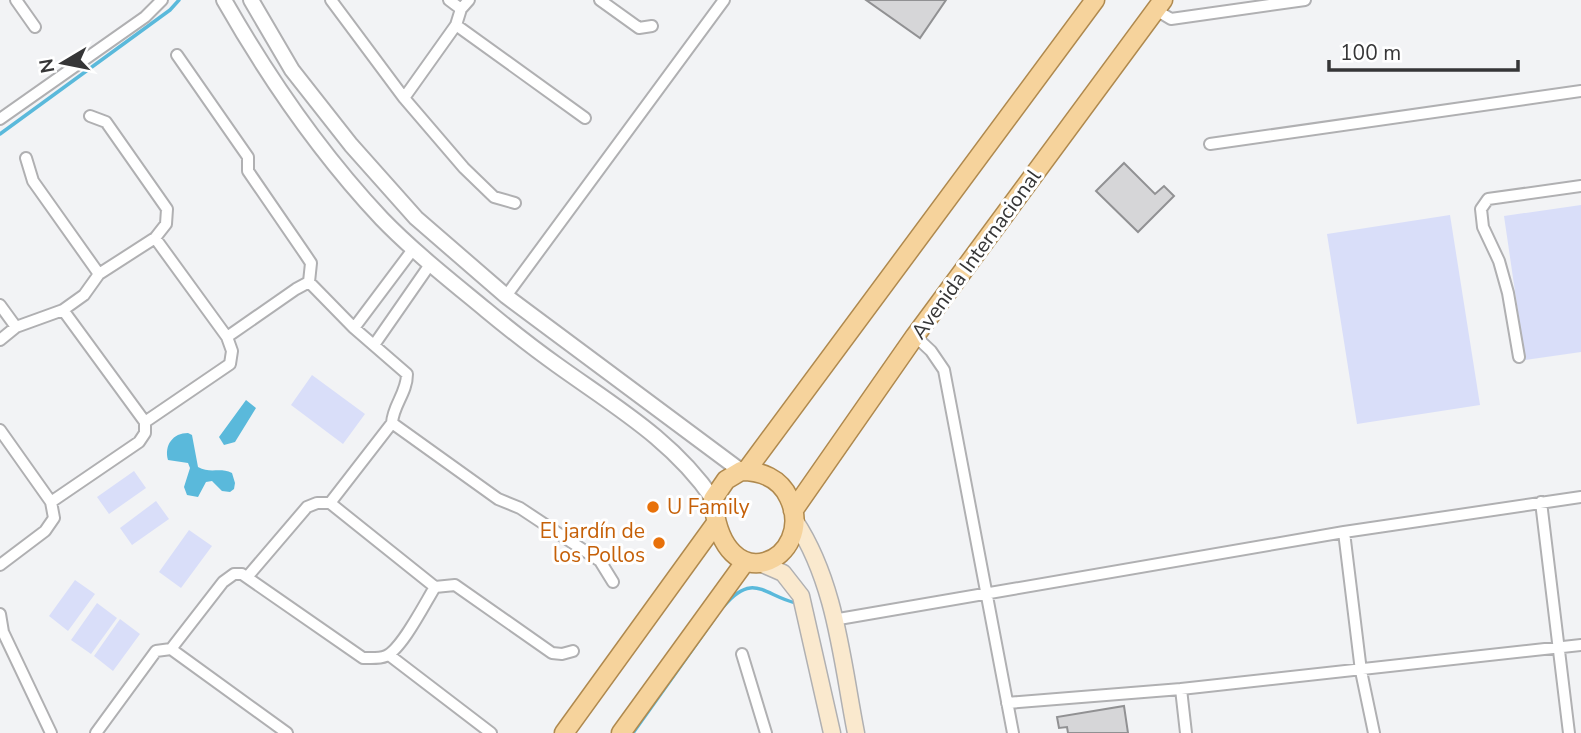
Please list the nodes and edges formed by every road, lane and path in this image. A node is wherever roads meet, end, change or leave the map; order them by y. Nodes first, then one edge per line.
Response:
1 (16, 0) edge
2 (162, 0) edge
3 (224, 0) edge
4 (251, 0) edge
5 (331, 0) edge
6 (449, 0) edge
7 (600, 0) edge
8 (724, 0) edge
9 (1095, 0) edge
10 (1306, 0) edge
11 (465, 5) edge
12 (1160, 5) edge
13 (456, 25) junction
14 (652, 26) dead end
15 (34, 27) dead end
16 (177, 55) dead end
17 (1581, 91) edge
18 (404, 98) junction
19 (90, 116) dead end
20 (584, 118) dead end
21 (0, 119) edge
22 (1210, 144) dead end
23 (26, 158) dead end
24 (1581, 186) edge
25 (363, 197) junction
26 (515, 203) dead end
27 (404, 205) junction
28 (155, 238) junction
29 (414, 248) junction
30 (431, 263) junction
31 (99, 274) junction
32 (309, 282) junction
33 (506, 296) junction
34 (0, 305) edge
35 (63, 310) junction
36 (16, 327) junction
37 (354, 328) junction
38 (227, 337) junction
39 (915, 337) junction
40 (0, 340) edge
41 (374, 345) junction
42 (1519, 357) dead end
43 (625, 385) junction
44 (613, 403) junction
45 (145, 422) junction
46 (392, 423) junction
47 (0, 430) edge
48 (743, 471) junction
49 (1581, 497) edge
50 (713, 499) junction
51 (51, 502) junction
52 (1541, 502) junction
53 (330, 503) junction
54 (794, 516) junction
55 (716, 523) junction
56 (1344, 532) junction
57 (753, 562) junction
58 (0, 565) edge
59 (248, 576) junction
60 (613, 582) dead end
61 (435, 587) junction
62 (986, 593) junction
63 (0, 614) edge
64 (833, 620) junction
65 (1, 633) edge
66 (1581, 645) edge
67 (1559, 648) junction
68 (171, 649) junction
69 (573, 651) dead end
70 (742, 654) dead end
71 (389, 655) junction
72 (1361, 670) junction
73 (1181, 689) junction
74 (1007, 703) junction
75 (102, 731) edge
76 (51, 733) edge
77 (287, 733) edge
78 (491, 733) edge
79 (564, 733) edge
80 (621, 733) edge
81 (766, 733) edge
82 (832, 733) edge
83 (856, 733) edge
84 (1013, 733) edge
85 (1186, 733) edge
86 (1374, 733) edge
87 (1569, 733) edge

1 - 15 street
2 - 21 street
3 - 25 street
4 - 27 street
5 - 18 street
6 - 11 street
7 - 14 street
8 - 33 street
9 - 48 main road
10 - 12 street
11 - 13 street
12 - 39 main road, Avenida Internacional
13 - 18 street
13 - 20 street
16 - 32 street
17 - 22 street
18 - 26 street
19 - 28 street
23 - 31 street
24 - 42 street
25 - 27 street
25 - 29 street
27 - 33 street
28 - 31 street
28 - 38 street
29 - 30 street
29 - 37 street
30 - 41 street
30 - 44 street
31 - 35 street
32 - 37 street
32 - 38 street
33 - 43 street
34 - 36 street
35 - 36 street
35 - 45 street
36 - 40 street
37 - 41 street
38 - 45 street
39 - 54 main road, Avenida Internacional
39 - 62 street
41 - 46 street
43 - 44 street
43 - 48 street
44 - 50 street
45 - 51 street
46 - 53 street
46 - 60 street
47 - 51 street
48 - 50 main road
48 - 54 main road
49 - 52 street
50 - 55 main road
51 - 58 street
52 - 56 street
52 - 67 street
53 - 59 street
53 - 61 street
54 - 57 main road
54 - 64 main road
55 - 57 main road
55 - 79 main road
56 - 62 street
56 - 72 street
57 - 80 main road
57 - 82 main road
59 - 68 street
59 - 71 street
61 - 69 street
61 - 71 street
62 - 64 street
62 - 74 street
63 - 65 street
64 - 83 main road
65 - 76 street
66 - 67 street
67 - 72 street
67 - 87 street
68 - 75 street
68 - 77 street
70 - 81 street
71 - 78 street
72 - 73 street
72 - 86 street
73 - 74 street
73 - 85 street
74 - 84 street

